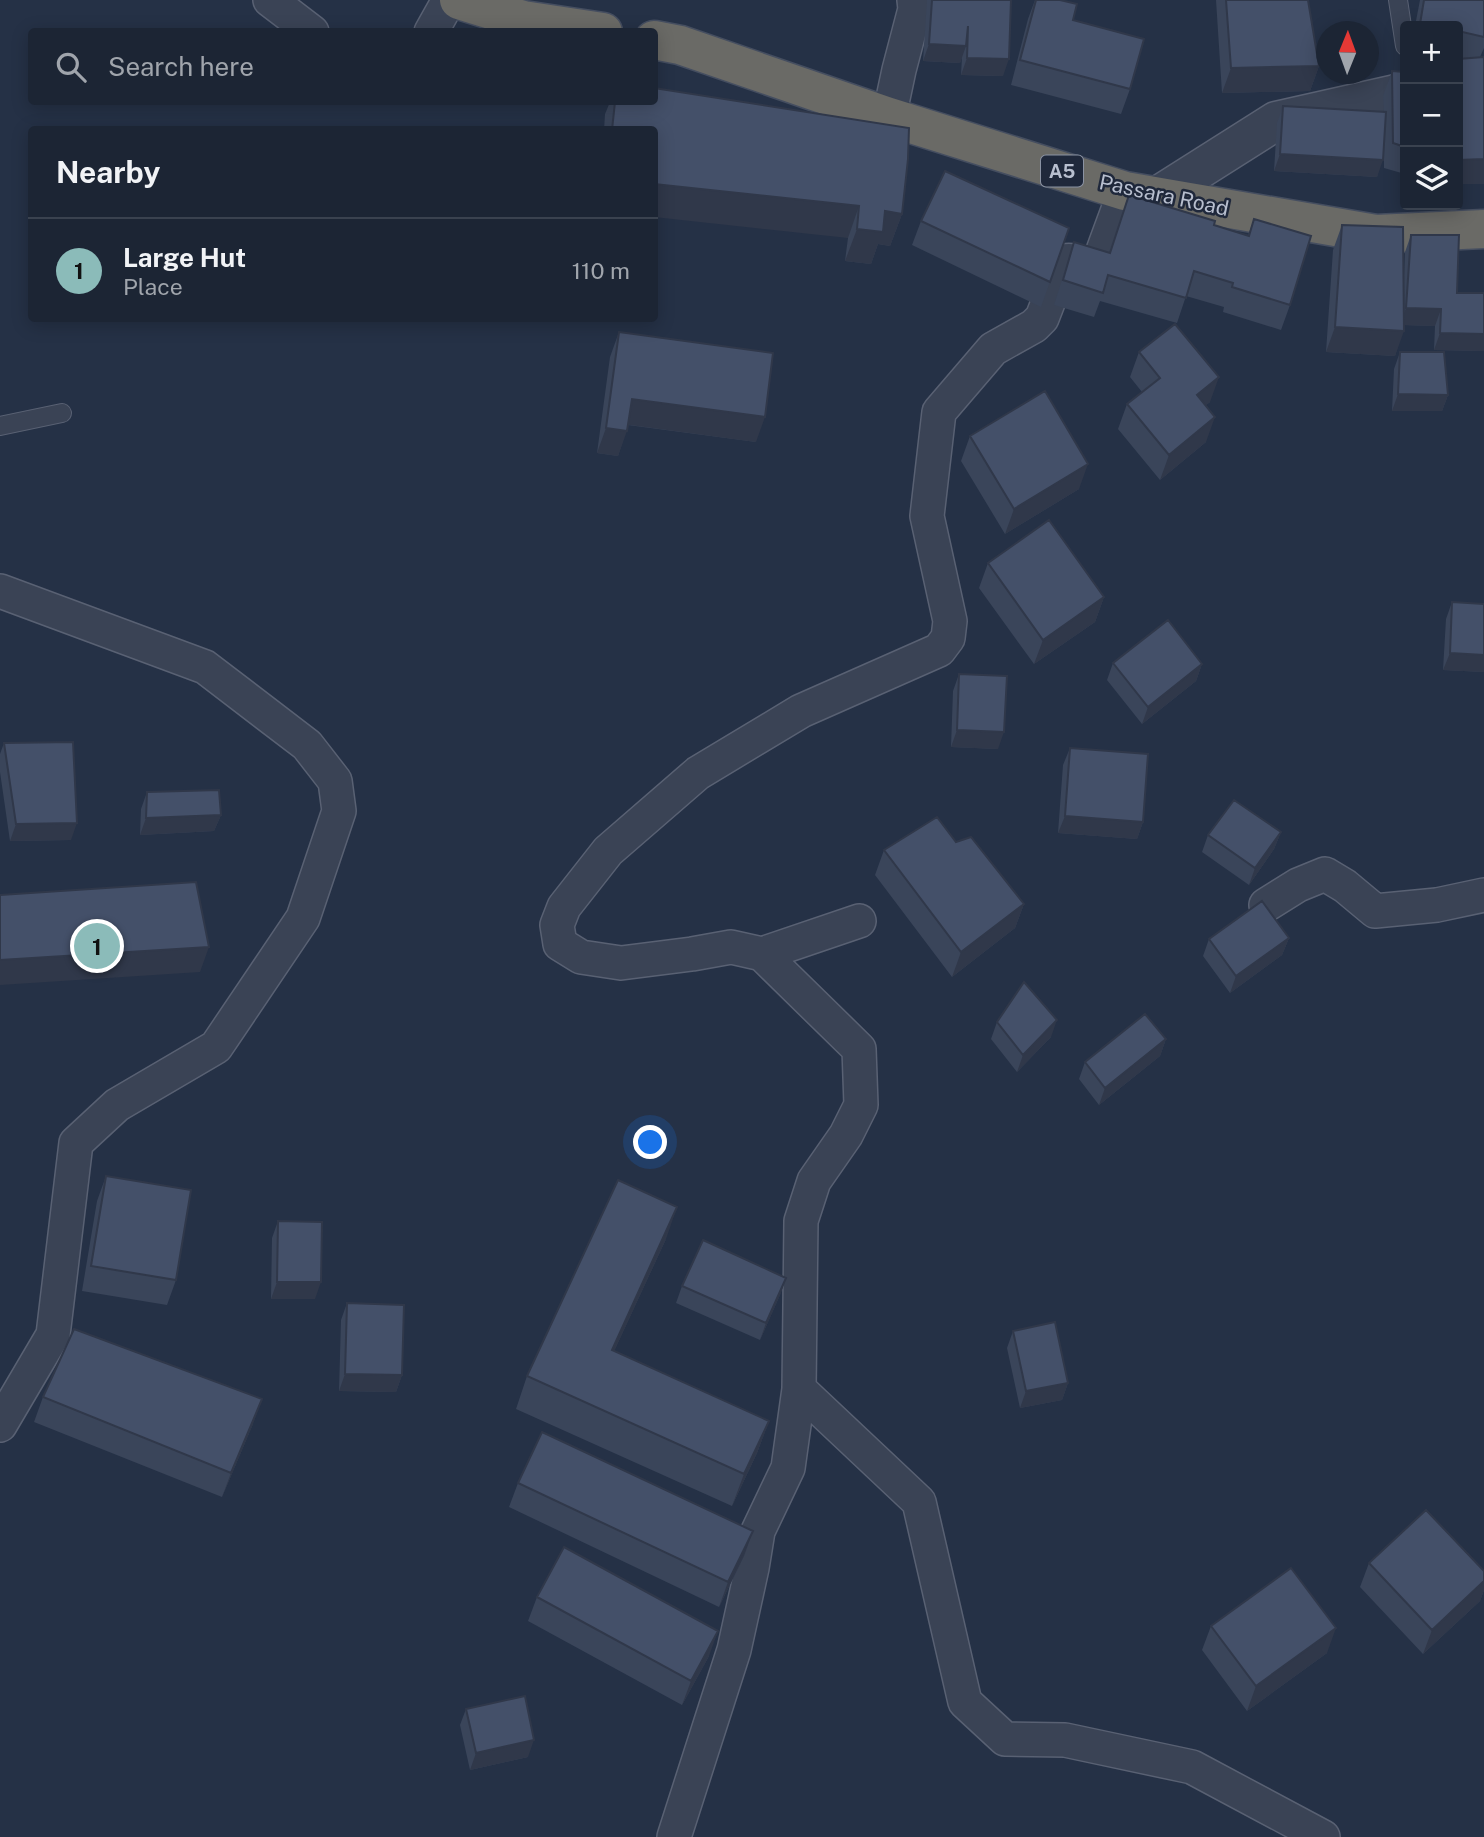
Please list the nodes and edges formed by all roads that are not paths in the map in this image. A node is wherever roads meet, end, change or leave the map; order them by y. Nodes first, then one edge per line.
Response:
1 (270, 0) edge
2 (449, 0) edge
3 (459, 0) edge
4 (914, 0) edge
5 (1398, 0) edge
6 (1401, 21) edge
7 (308, 28) edge
8 (433, 28) edge
9 (576, 28) edge
10 (658, 41) edge
11 (1400, 93) edge
12 (888, 117) junction
13 (1141, 194) junction
14 (1484, 229) edge
15 (62, 412) dead end
16 (0, 426) edge
17 (0, 591) edge
18 (1484, 895) edge
19 (1266, 905) edge
20 (859, 921) dead end
21 (762, 954) junction
22 (799, 1389) junction
23 (0, 1425) edge
24 (674, 1837) edge
25 (1323, 1837) edge

1 - 7 street
2 - 8 street
3 - 9 highway
4 - 12 street
5 - 6 lane
10 - 12 highway, Passara Road / A5
11 - 13 street
12 - 13 highway, Passara Road / A5
13 - 14 highway, Passara Road / A5
13 - 21 street
15 - 16 lane
17 - 23 street
18 - 19 street
20 - 21 street
21 - 22 street
22 - 24 street
22 - 25 street

